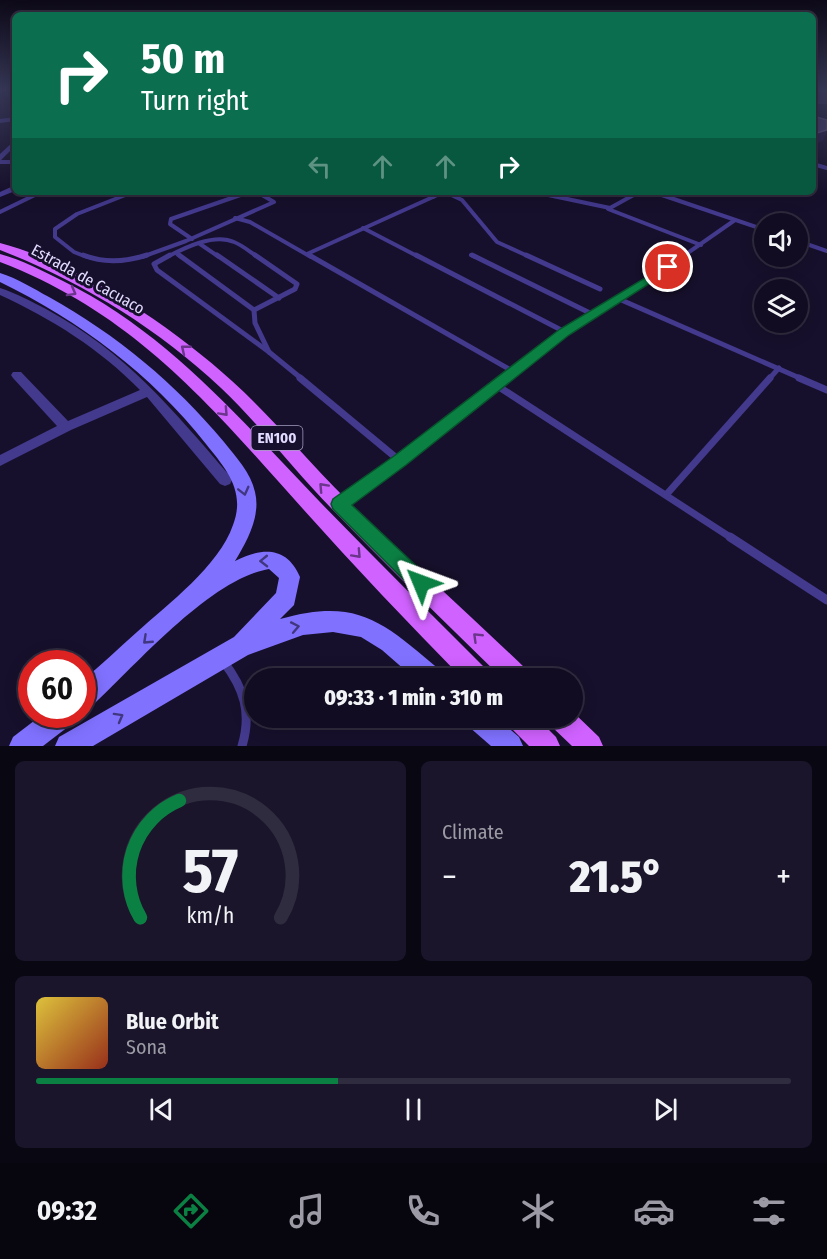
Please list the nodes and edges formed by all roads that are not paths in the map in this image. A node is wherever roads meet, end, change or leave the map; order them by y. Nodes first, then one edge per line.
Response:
1 (12, 146) edge
2 (0, 160) edge
3 (35, 195) edge
4 (125, 195) edge
5 (240, 195) edge
6 (262, 195) edge
7 (436, 195) edge
8 (451, 195) edge
9 (547, 195) edge
10 (634, 195) edge
11 (664, 195) edge
12 (433, 196) joint
13 (605, 208) junction
14 (0, 212) edge
15 (249, 212) junction
16 (234, 218) junction
17 (735, 220) junction
18 (250, 222) junction
19 (754, 226) edge
20 (363, 228) junction
21 (192, 239) junction
22 (200, 244) junction
23 (808, 244) edge
24 (701, 245) junction
25 (0, 246) edge
26 (827, 250) edge
27 (176, 253) junction
28 (307, 254) junction
29 (471, 255) dead end
30 (0, 258) edge
31 (0, 277) edge
32 (600, 289) dead end
33 (0, 291) edge
34 (279, 298) junction
35 (619, 299) junction
36 (254, 310) junction
37 (594, 315) junction
38 (565, 332) junction
39 (269, 352) junction
40 (779, 368) junction
41 (514, 372) junction
42 (17, 375) dead end
43 (496, 385) junction
44 (827, 390) edge
45 (148, 392) junction
46 (66, 427) junction
47 (400, 460) junction
48 (0, 461) edge
49 (225, 480) dead end
50 (666, 495) junction
51 (339, 504) junction
52 (190, 600) junction
53 (827, 600) edge
54 (229, 651) junction
55 (420, 668) edge
56 (469, 668) edge
57 (509, 668) edge
58 (96, 685) edge
59 (46, 728) edge
60 (490, 728) edge
61 (529, 728) edge
62 (571, 728) edge
63 (22, 746) edge
64 (68, 746) edge
65 (242, 746) edge
66 (510, 746) edge
67 (547, 746) edge
68 (590, 746) edge

1 - 2 street
3 - 14 lane
4 - 21 lane
5 - 21 lane
6 - 15 lane
7 - 12 lane
8 - 32 lane
9 - 13 lane
10 - 13 lane
11 - 17 lane
12 - 20 lane
13 - 24 lane
15 - 16 lane
15 - 18 lane
16 - 18 lane
16 - 21 lane
17 - 19 lane
17 - 24 lane
18 - 28 lane
20 - 28 lane
20 - 38 lane
22 - 27 lane
22 - 34 lane
22 - 34 lane
23 - 26 lane
24 - 35 lane
51 -> 25 main road, Estrada de Cacuaco / EN100
27 - 36 lane
27 - 39 lane
28 - 41 lane
29 - 37 lane
30 -> 56 main road, Estrada de Cacuaco / EN100
31 -> 52 main road
33 - 45 street
34 - 36 lane
35 - 37 lane
35 - 40 lane
36 - 39 lane
37 - 38 lane
38 - 41 lane
39 - 47 lane
40 - 44 lane
40 - 50 lane
41 - 43 lane
42 - 46 street
43 - 47 lane
43 - 50 lane
45 - 46 street
45 - 49 street
46 - 48 street
47 - 51 lane
50 - 53 lane
57 -> 51 main road, Estrada de Cacuaco / EN100
54 -> 52 main road
52 -> 58 main road
54 -> 55 main road
64 -> 54 main road
54 - 65 lane
59 - 63 main road
60 - 66 main road
61 - 67 main road
62 - 68 main road

